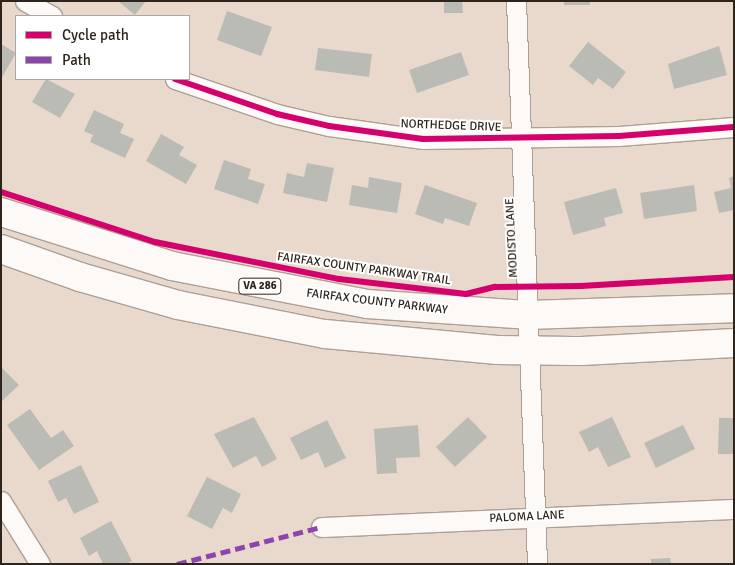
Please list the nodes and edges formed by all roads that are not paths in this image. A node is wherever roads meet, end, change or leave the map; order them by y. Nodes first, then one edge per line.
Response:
1 (25, 1) edge
2 (516, 1) edge
3 (50, 15) edge
4 (178, 80) edge
5 (734, 127) edge
6 (518, 139) junction
7 (1, 212) edge
8 (1, 249) edge
9 (734, 308) edge
10 (527, 315) junction
11 (734, 344) edge
12 (528, 350) junction
13 (1, 501) edge
14 (734, 509) edge
15 (536, 517) junction
16 (321, 527) dead end
17 (40, 564) edge
18 (537, 564) edge

1 - 3 street
2 - 6 street, MODISTO LANE
4 - 6 street, NORTHEDGE DRIVE
5 - 6 street, NORTHEDGE DRIVE
6 - 10 street, MODISTO LANE
7 - 10 highway, FAIRFAX COUNTY PARKWAY / VA 286
8 - 12 highway
9 - 10 highway, FAIRFAX COUNTY PARKWAY / VA 286
10 - 12 street, MODISTO LANE
11 - 12 highway
12 - 15 street, MODISTO LANE
13 - 17 street
14 - 15 street, PALOMA LANE
15 - 16 street, PALOMA LANE
15 - 18 street, MODISTO LANE

